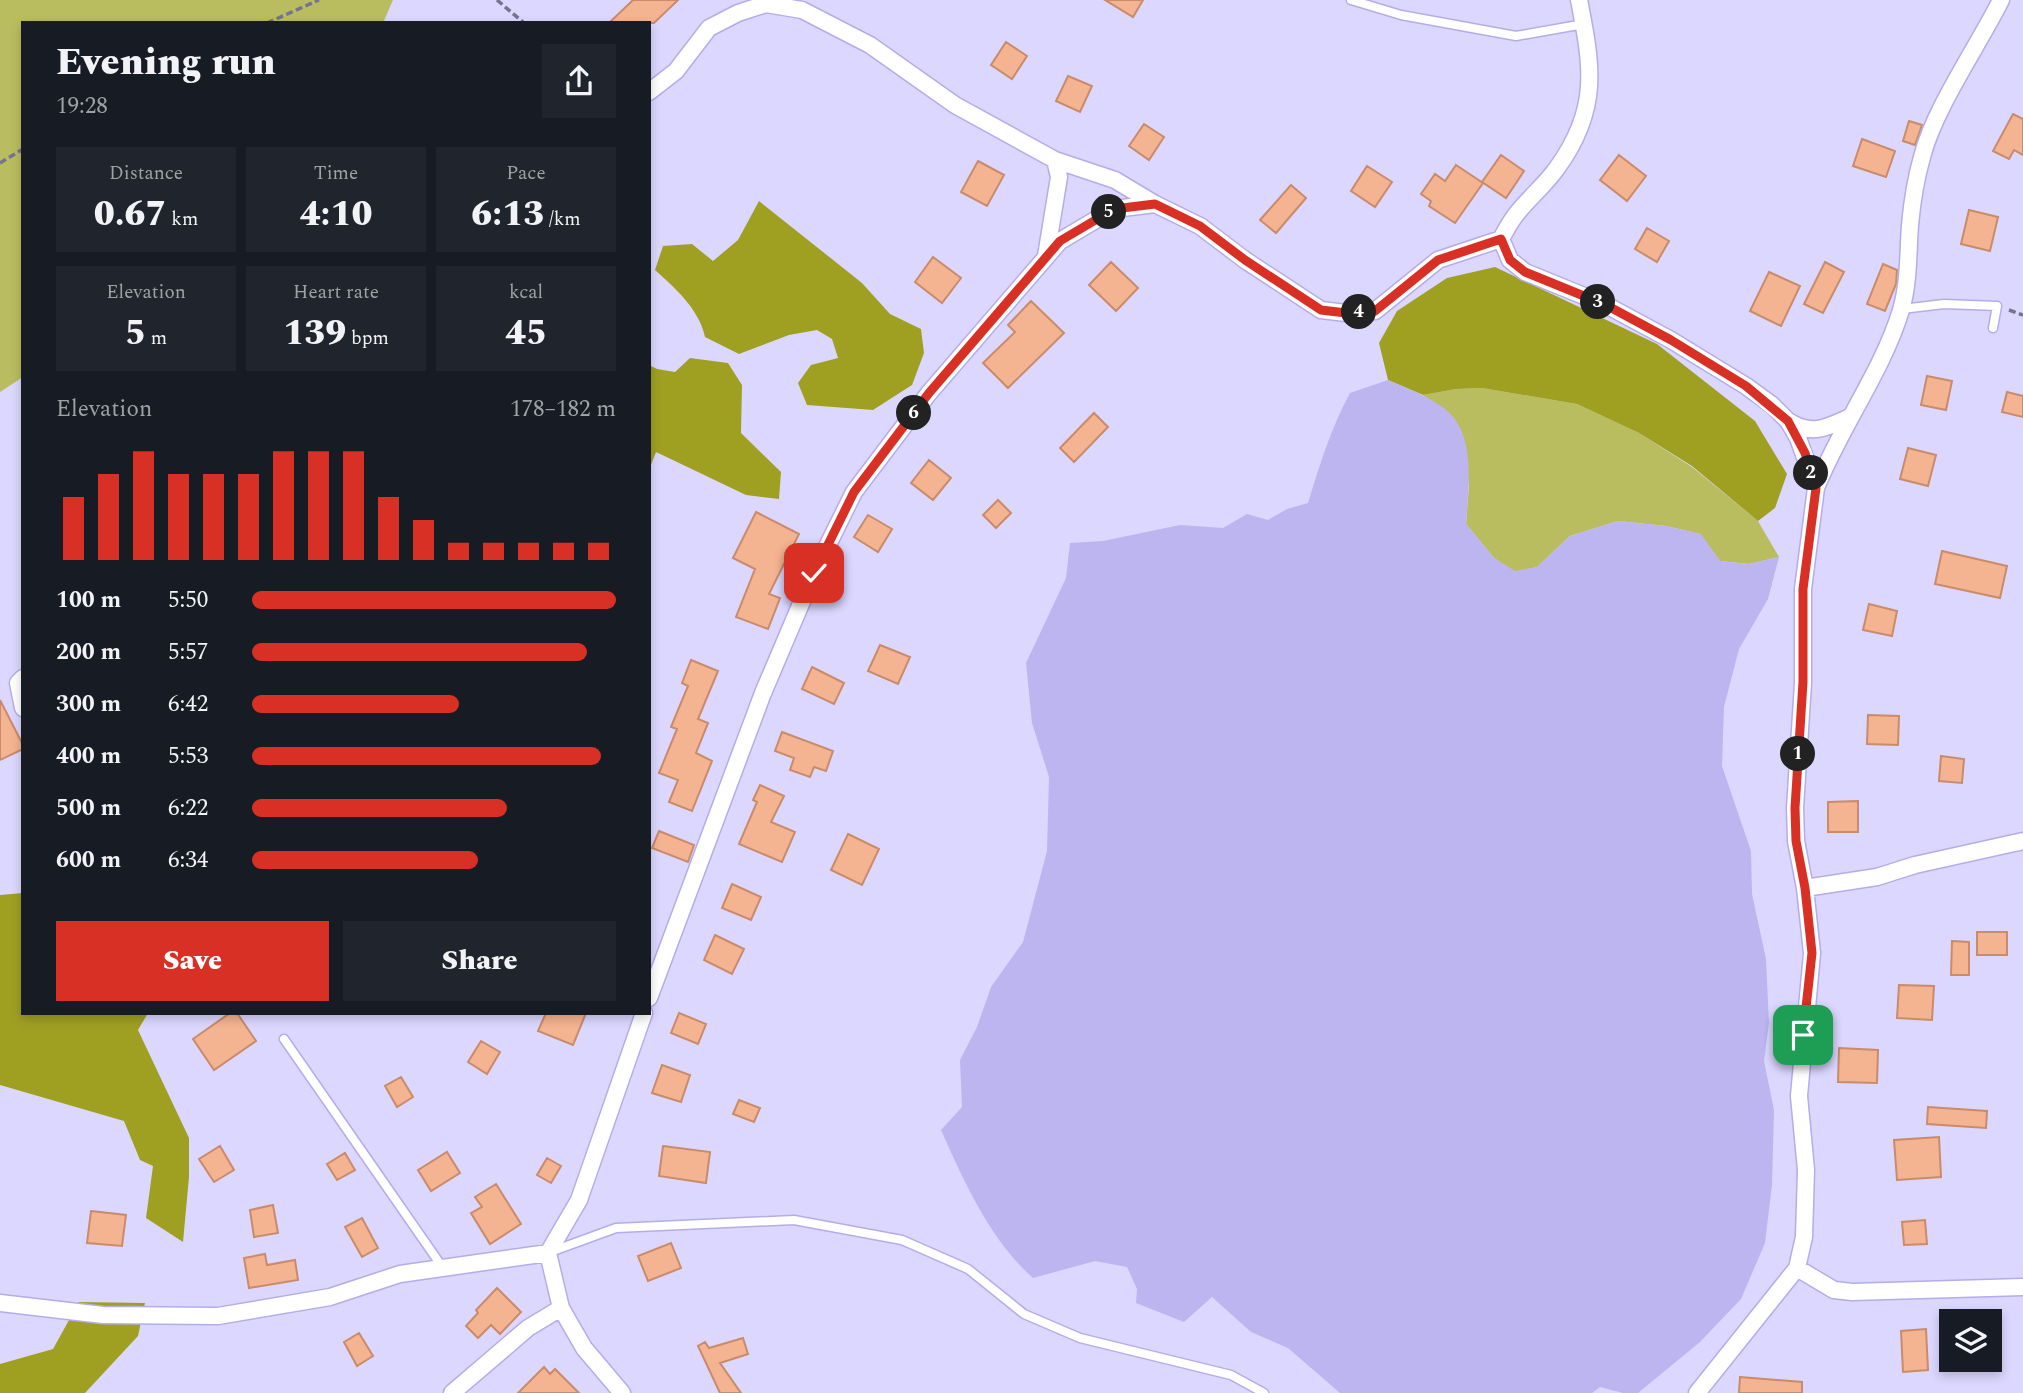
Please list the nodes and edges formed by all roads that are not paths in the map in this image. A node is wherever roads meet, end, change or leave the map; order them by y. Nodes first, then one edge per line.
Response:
1 (1351, 0) edge
2 (1579, 0) edge
3 (2001, 0) edge
4 (1584, 24) junction
5 (651, 90) edge
6 (1055, 160) junction
7 (1155, 204) junction
8 (1501, 239) junction
9 (1046, 257) junction
10 (1902, 309) junction
11 (1993, 328) dead end
12 (1850, 417) junction
13 (1788, 421) junction
14 (1816, 488) junction
15 (21, 680) edge
16 (21, 698) edge
17 (2023, 841) edge
18 (1805, 888) junction
19 (651, 993) edge
20 (643, 1015) edge
21 (284, 1039) dead end
22 (548, 1253) junction
23 (443, 1268) junction
24 (1797, 1268) junction
25 (2023, 1287) edge
26 (0, 1303) edge
27 (561, 1308) junction
28 (453, 1393) edge
29 (622, 1393) edge
30 (1264, 1393) edge
31 (1697, 1393) edge

1 - 4 lane
2 - 4 street
3 - 10 street
4 - 8 street
5 - 6 street
6 - 7 street
6 - 9 street
7 - 8 street
7 - 9 street
8 - 13 street
9 - 19 street
10 - 11 lane
10 - 12 street
12 - 13 street
12 - 14 street
13 - 14 street
14 - 18 street
15 - 16 street
17 - 18 street
18 - 24 street
20 - 22 street
21 - 23 lane
22 - 23 street
22 - 27 street
22 - 30 lane
23 - 26 street
24 - 25 street
24 - 31 street
27 - 28 street
27 - 29 street

